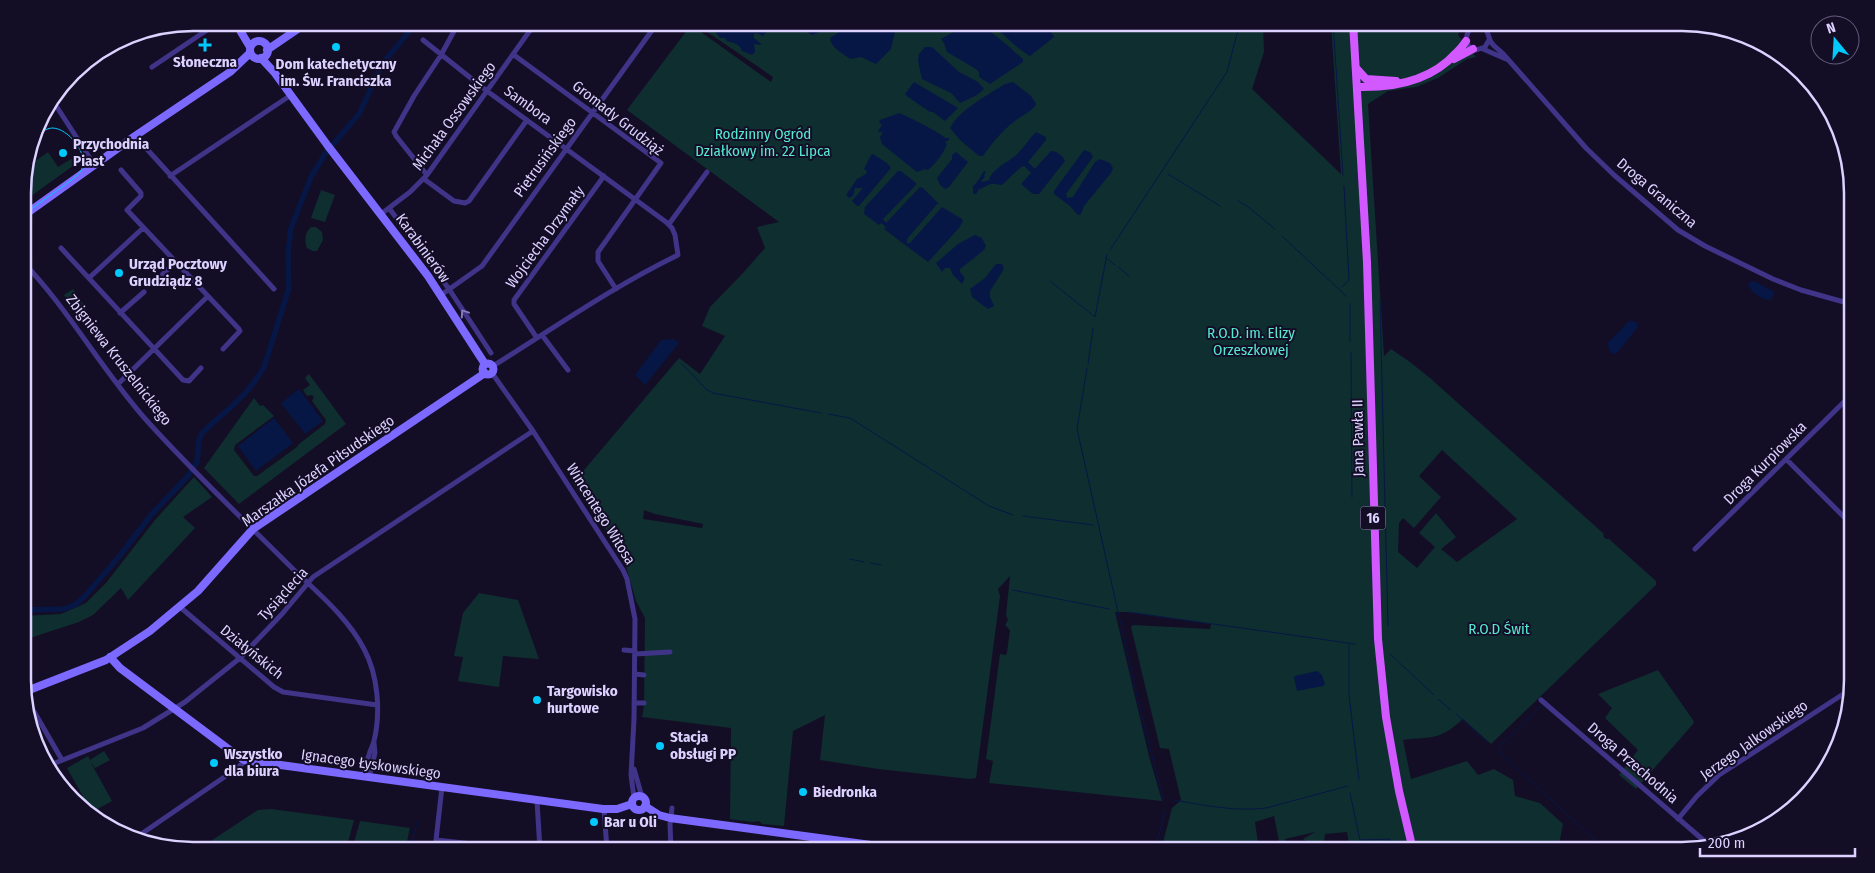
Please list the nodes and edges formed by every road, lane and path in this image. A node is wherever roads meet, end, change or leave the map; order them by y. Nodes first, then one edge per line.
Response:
1 (530, 31) edge
2 (1354, 31) edge
3 (1468, 31) edge
4 (1486, 31) edge
5 (204, 32) edge
6 (241, 32) edge
7 (293, 32) edge
8 (454, 32) edge
9 (651, 32) edge
10 (423, 40) dead end
11 (1489, 40) junction
12 (1466, 41) junction
13 (1483, 49) junction
14 (1473, 50) junction
15 (259, 51) junction
16 (442, 55) junction
17 (514, 55) junction
18 (1509, 61) junction
19 (1448, 62) junction
20 (152, 67) dead end
21 (1356, 68) junction
22 (1405, 82) junction
23 (1357, 87) junction
24 (487, 91) junction
25 (291, 95) junction
26 (57, 107) edge
27 (593, 113) junction
28 (527, 120) junction
29 (136, 138) junction
30 (566, 148) junction
31 (95, 166) junction
32 (121, 170) dead end
33 (706, 172) dead end
34 (170, 176) junction
35 (604, 176) junction
36 (426, 177) junction
37 (636, 198) junction
38 (390, 208) junction
39 (32, 210) edge
40 (381, 214) junction
41 (669, 224) junction
42 (143, 228) junction
43 (62, 248) dead end
44 (175, 263) junction
45 (32, 272) edge
46 (89, 278) junction
47 (154, 282) dead end
48 (274, 289) dead end
49 (616, 289) junction
50 (449, 290) junction
51 (144, 292) dead end
52 (440, 295) junction
53 (208, 297) junction
54 (1844, 302) edge
55 (120, 313) junction
56 (540, 337) junction
57 (153, 349) junction
58 (223, 349) dead end
59 (491, 353) dead end
60 (201, 368) dead end
61 (489, 369) junction
62 (568, 370) dead end
63 (118, 384) junction
64 (1844, 402) edge
65 (533, 431) junction
66 (1786, 459) junction
67 (1844, 517) edge
68 (253, 529) junction
69 (1695, 549) dead end
70 (308, 583) junction
71 (180, 607) junction
72 (624, 650) dead end
73 (635, 652) junction
74 (670, 652) dead end
75 (110, 658) junction
76 (240, 658) junction
77 (635, 674) junction
78 (644, 675) dead end
79 (32, 690) edge
80 (1843, 694) edge
81 (1541, 700) dead end
82 (634, 703) junction
83 (644, 703) dead end
84 (377, 705) junction
85 (174, 709) junction
86 (35, 713) edge
87 (62, 760) junction
88 (244, 760) junction
89 (54, 763) edge
90 (633, 766) junction
91 (366, 777) junction
92 (442, 787) junction
93 (537, 800) junction
94 (636, 800) junction
95 (645, 806) junction
96 (672, 808) dead end
97 (604, 809) junction
98 (670, 818) junction
99 (1678, 819) junction
100 (142, 833) edge
101 (1702, 840) edge
102 (1410, 841) edge
103 (453, 842) edge
104 (540, 842) edge
105 (606, 842) edge
106 (671, 842) edge
107 (845, 842) edge

1 - 17 street, Michała Ossowskiego
2 - 21 main road, Jana Pawła II / 16
3 - 12 street
4 - 11 street
5 - 20 street
6 - 15 street, Karabinierów
7 - 15 street
8 - 16 street
9 - 27 street, Pietrusińskiego
10 - 16 street, Sambora
11 - 13 street
11 - 18 street, Droga Graniczna
12 - 14 street
12 - 19 main road
13 - 14 street
13 - 18 street, Droga Graniczna
14 - 19 main road
15 - 25 street, Karabinierów
15 - 29 street
16 - 24 street, Sambora
16 - 36 street
17 - 24 street, Michała Ossowskiego
17 - 27 street, Gromady Grudziąż
18 - 54 street, Droga Graniczna
19 - 22 main road
21 - 22 main road
21 - 23 main road, Jana Pawła II / 16
22 - 23 main road
23 - 102 main road, Jana Pawła II / 16
24 - 28 street, Sambora
24 - 36 street, Michała Ossowskiego
25 - 34 street
25 - 40 street, Karabinierów
26 - 31 street
27 - 30 street, Pietrusińskiego
27 - 37 street, Gromady Grudziąż
28 - 30 street, Sambora
28 - 36 street
29 - 31 street
29 - 34 street
30 - 35 street, Sambora
30 - 50 street, Pietrusińskiego
31 - 39 street
32 - 42 street
33 - 41 street
34 - 48 street
35 - 37 street, Sambora
35 - 56 street, Wojciecha Drzymały
36 - 38 street, Michała Ossowskiego
37 - 41 street, Sambora
37 - 49 street, Gromady Grudziąż
38 - 40 street, Michała Ossowskiego
38 - 50 street
40 - 52 street, Karabinierów
41 - 49 street, Marszałka Józefa Piłsudskiego
42 - 44 street
42 - 46 street
43 - 46 street
44 - 47 street
44 - 53 street
45 - 63 street, Zbigniewa Kruszelnickiego
46 - 55 street
49 - 56 street, Marszałka Józefa Piłsudskiego
50 - 52 street, Pietrusińskiego
59 -> 50 street
51 - 55 street
52 - 61 street, Karabinierów
53 - 57 street
53 - 58 street
55 - 57 street
56 - 61 street, Marszałka Józefa Piłsudskiego
56 - 62 street
57 - 60 street
57 - 63 street
61 - 65 street, Karabinierów
61 - 68 street, Marszałka Józefa Piłsudskiego
63 - 68 street, Zbigniewa Kruszelnickiego
64 - 66 street, Droga Kurpiowska
65 - 70 street, Tysiąclecia
65 - 73 street, Wincentego Witosa
66 - 67 street
66 - 69 street, Droga Kurpiowska
68 - 70 street, Zbigniewa Kruszelnickiego
68 - 71 street, Marszałka Józefa Piłsudskiego
70 - 76 street, Tysiąclecia
70 - 84 street, Zbigniewa Kruszelnickiego
71 - 75 street, Marszałka Józefa Piłsudskiego
71 - 76 street, Działyńskich
72 - 73 street
73 - 74 street
73 - 77 street, Wincentego Witosa
75 - 79 street, Marszałka Józefa Piłsudskiego
75 - 85 street, Ignacego Łyskowskiego
76 - 84 street, Działyńskich
76 - 85 street, Tysiąclecia
77 - 78 street
77 - 82 street, Wincentego Witosa
80 - 99 street, Jerzego Jalkowskiego
81 - 99 street, Droga Przechodnia
82 - 83 street
82 - 90 street, Wincentego Witosa
84 - 91 street, Zbigniewa Kruszelnickiego
85 - 87 street, Tysiąclecia
85 - 88 street, Ignacego Łyskowskiego
86 - 87 street
87 - 89 street, Tysiąclecia
88 - 91 street, Ignacego Łyskowskiego
88 - 100 street
90 - 94 street, Wincentego Witosa
90 - 94 street, Wincentego Witosa
91 - 92 street, Ignacego Łyskowskiego
92 - 93 street, Ignacego Łyskowskiego
92 - 103 street
93 - 97 street, Ignacego Łyskowskiego
93 - 104 street
94 - 95 street
94 - 95 street
94 - 97 street, Ignacego Łyskowskiego
95 - 98 street
96 - 98 street
97 - 105 street
98 - 106 street
98 - 107 street
99 - 101 street, Droga Przechodnia

